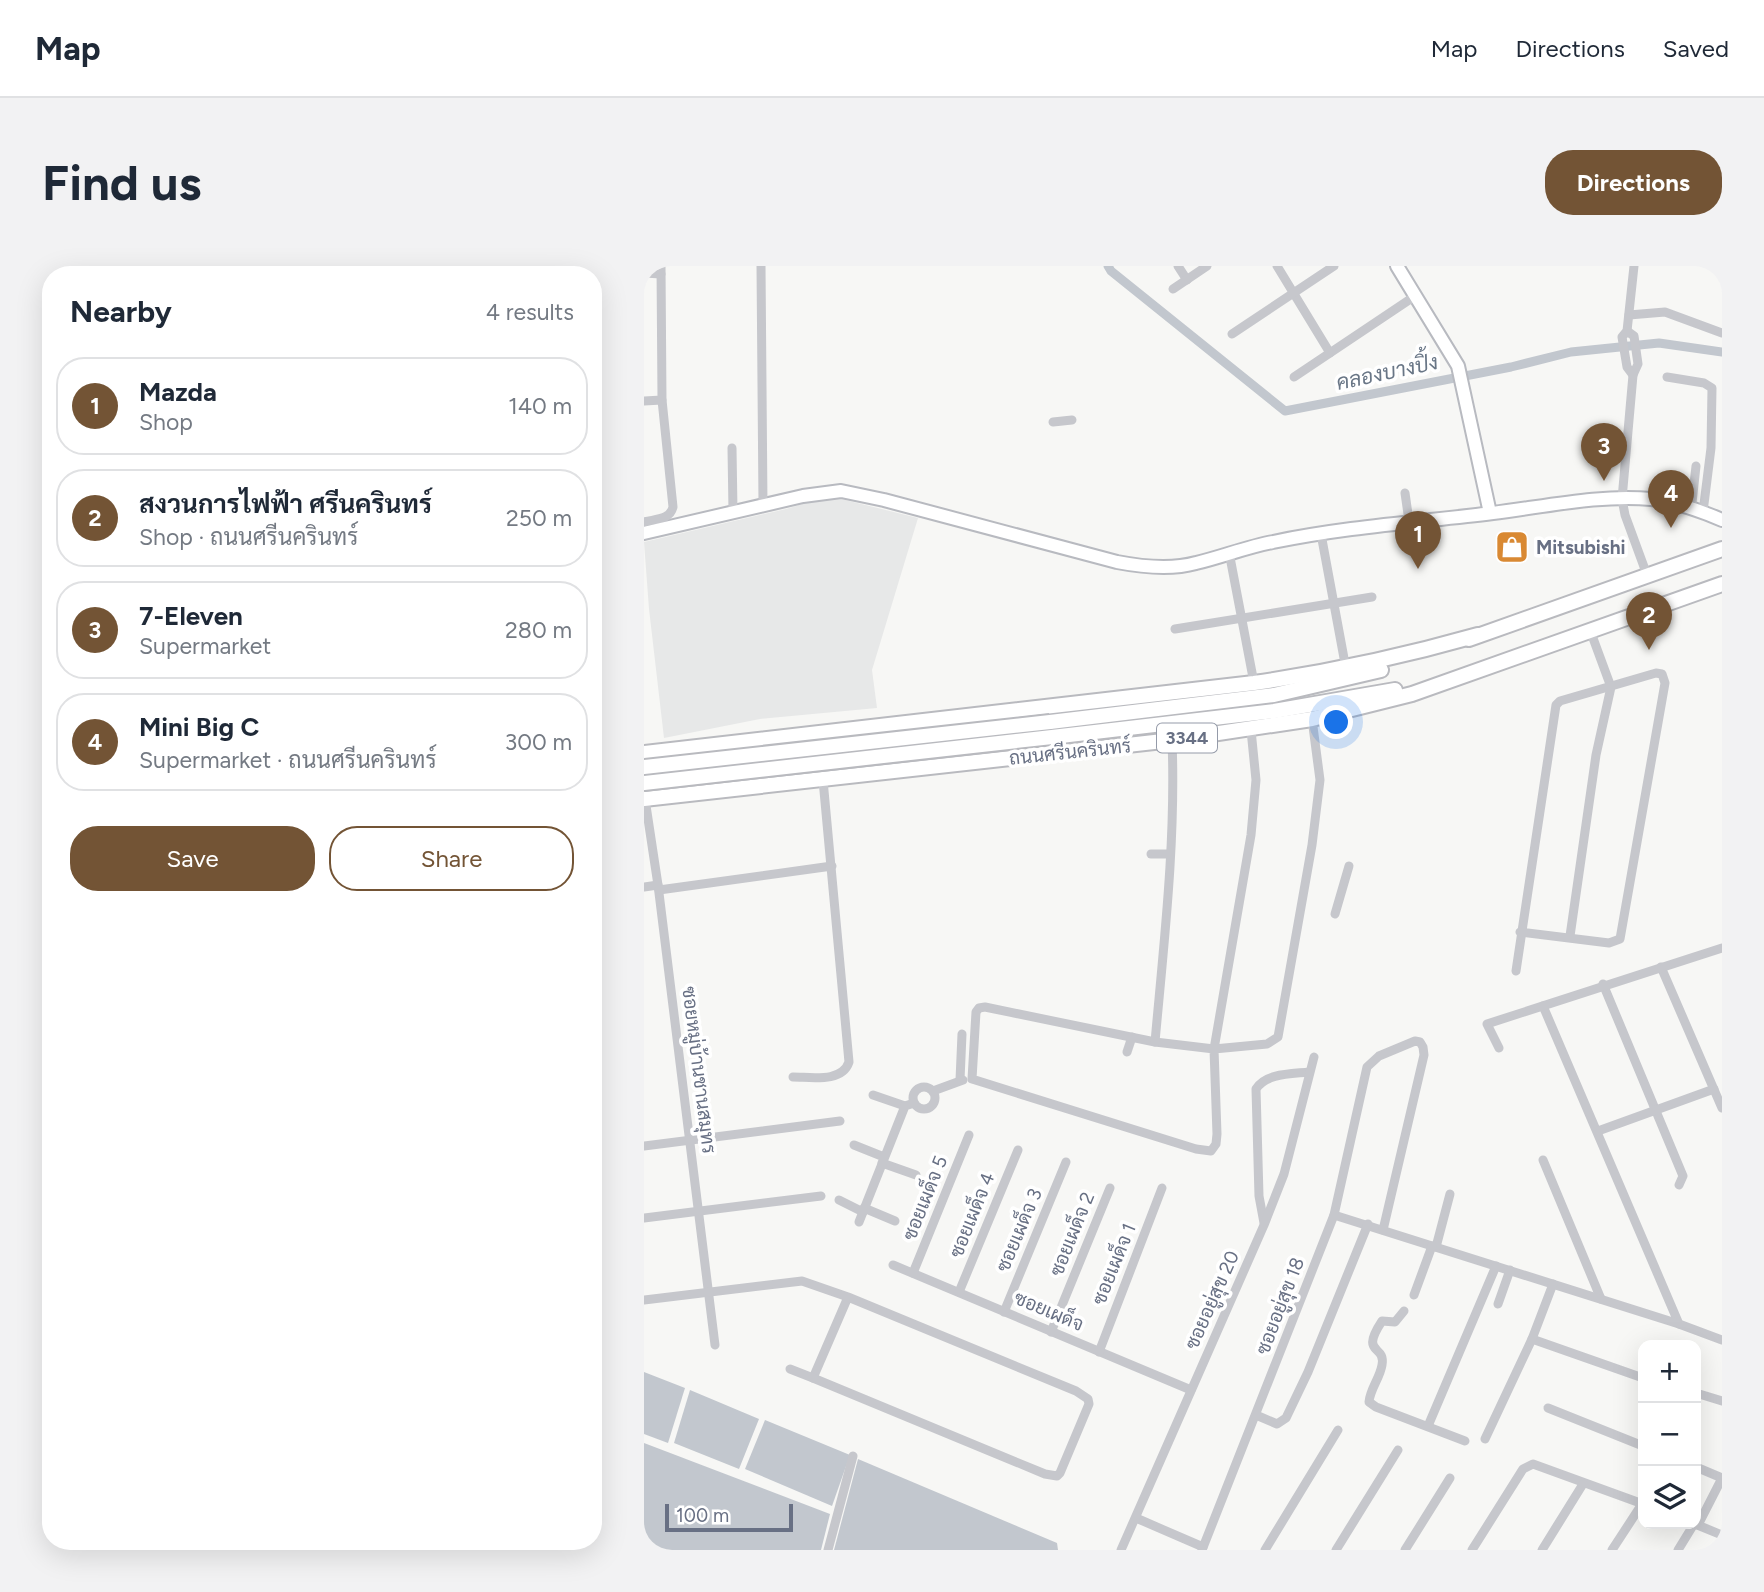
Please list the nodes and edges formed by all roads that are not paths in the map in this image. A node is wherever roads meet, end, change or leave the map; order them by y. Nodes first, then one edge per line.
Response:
1 (761, 266) edge
2 (1178, 266) edge
3 (1207, 266) edge
4 (1277, 266) edge
5 (1334, 266) edge
6 (1397, 266) edge
7 (1634, 266) edge
8 (661, 270) edge
9 (644, 273) edge
10 (1187, 280) junction
11 (1173, 289) dead end
12 (1293, 292) junction
13 (1415, 296) junction
14 (1629, 315) junction
15 (1722, 333) edge
16 (1232, 334) dead end
17 (1628, 335) junction
18 (1331, 353) junction
19 (1630, 371) junction
20 (1294, 377) dead end
21 (1667, 377) dead end
22 (662, 400) junction
23 (644, 401) edge
24 (1072, 419) dead end
25 (1053, 422) dead end
26 (732, 448) dead end
27 (1696, 466) dead end
28 (1405, 493) dead end
29 (1622, 499) junction
30 (763, 505) junction
31 (1690, 507) junction
32 (733, 511) junction
33 (1703, 512) junction
34 (1490, 513) junction
35 (1722, 520) edge
36 (1409, 521) junction
37 (644, 522) edge
38 (644, 533) edge
39 (1321, 534) junction
40 (1722, 549) edge
41 (1229, 552) junction
42 (1647, 575) junction
43 (1722, 584) edge
44 (1371, 597) dead end
45 (1334, 603) junction
46 (1243, 618) junction
47 (1175, 629) dead end
48 (1590, 630) junction
49 (1478, 635) junction
50 (1488, 666) junction
51 (1346, 668) junction
52 (1254, 683) junction
53 (1611, 687) junction
54 (1312, 719) junction
55 (873, 727) junction
56 (1251, 730) junction
57 (1171, 740) junction
58 (754, 741) junction
59 (644, 752) edge
60 (644, 767) edge
61 (879, 773) junction
62 (822, 780) junction
63 (644, 783) edge
64 (761, 786) junction
65 (644, 799) edge
66 (1152, 854) dead end
67 (1170, 854) junction
68 (832, 866) junction
69 (1349, 866) dead end
70 (644, 887) edge
71 (659, 888) junction
72 (1335, 914) dead end
73 (1520, 932) junction
74 (1570, 936) junction
75 (1722, 949) edge
76 (1661, 967) junction
77 (1516, 971) dead end
78 (1604, 984) junction
79 (1543, 1006) junction
80 (962, 1034) dead end
81 (1132, 1037) junction
82 (1155, 1042) junction
83 (1499, 1048) dead end
84 (1214, 1049) junction
85 (1127, 1052) dead end
86 (1314, 1057) dead end
87 (1309, 1072) junction
88 (793, 1077) dead end
89 (972, 1079) junction
90 (960, 1080) junction
91 (1714, 1089) junction
92 (933, 1091) junction
93 (873, 1095) dead end
94 (909, 1105) junction
95 (1722, 1108) edge
96 (1655, 1111) junction
97 (840, 1121) dead end
98 (1598, 1131) junction
99 (969, 1135) dead end
100 (690, 1140) junction
101 (854, 1145) dead end
102 (644, 1146) edge
103 (1018, 1150) dead end
104 (883, 1160) junction
105 (1543, 1160) dead end
106 (1066, 1162) dead end
107 (916, 1175) dead end
108 (1679, 1185) dead end
109 (1110, 1188) dead end
110 (1162, 1188) dead end
111 (1450, 1194) dead end
112 (821, 1196) dead end
113 (839, 1200) dead end
114 (864, 1210) junction
115 (699, 1212) junction
116 (1334, 1215) junction
117 (644, 1218) edge
118 (895, 1221) dead end
119 (859, 1222) dead end
120 (1368, 1224) junction
121 (1264, 1225) junction
122 (1383, 1230) junction
123 (1434, 1247) junction
124 (893, 1265) dead end
125 (1496, 1266) junction
126 (1510, 1270) junction
127 (914, 1273) junction
128 (1553, 1284) junction
129 (959, 1292) junction
130 (709, 1293) junction
131 (1415, 1295) dead end
132 (848, 1297) junction
133 (1601, 1299) junction
134 (644, 1300) edge
135 (1498, 1304) dead end
136 (1404, 1311) dead end
137 (1004, 1312) junction
138 (1679, 1324) junction
139 (1051, 1332) junction
140 (1532, 1339) junction
141 (1722, 1340) edge
142 (715, 1345) dead end
143 (1099, 1352) junction
144 (790, 1369) dead end
145 (1638, 1376) edge
146 (813, 1378) junction
147 (1191, 1390) junction
148 (1701, 1395) edge
149 (1722, 1401) edge
150 (1548, 1408) dead end
151 (1256, 1415) junction
152 (1428, 1426) junction
153 (1338, 1430) dead end
154 (1485, 1439) dead end
155 (1465, 1441) dead end
156 (1638, 1444) edge
157 (1398, 1450) dead end
158 (853, 1456) dead end
159 (1701, 1469) edge
160 (1450, 1478) dead end
161 (1583, 1484) junction
162 (1638, 1503) edge
163 (1638, 1510) edge
164 (1701, 1515) edge
165 (1136, 1518) junction
166 (1701, 1526) edge
167 (1693, 1529) edge
168 (1722, 1535) edge
169 (1203, 1549) edge
170 (828, 1550) edge
171 (1121, 1550) edge
172 (1265, 1550) edge
173 (1336, 1550) edge
174 (1405, 1550) edge
175 (1472, 1550) edge
176 (1542, 1550) edge
177 (1612, 1550) edge
178 (1678, 1550) edge

1 - 30 street
2 - 10 street
3 - 10 street
4 - 12 street
5 - 12 street
6 - 13 street
7 - 14 street
8 - 9 street
8 - 22 street
10 - 11 street
12 - 16 street
12 - 18 street
13 - 18 street
13 - 34 street
14 - 15 street
14 - 17 street
17 - 19 street
17 - 19 street
18 - 20 street
19 - 29 street
21 - 33 street
22 - 23 street
22 - 37 street
24 - 25 street
26 - 32 street
27 - 31 street
28 - 36 street
29 - 31 street
29 - 34 street
29 - 42 street
30 - 32 street
30 - 41 street
31 - 33 street
32 - 38 street
33 - 35 street
34 - 36 street
36 - 39 street
39 - 41 street
39 - 45 street
40 - 42 main road, ถนนศรีนครินทร์ / 3344
41 - 46 street
42 - 49 main road, ถนนศรีนครินทร์ / 3344
43 - 48 main road, ถนนศรีนครินทร์ / 3344
44 - 45 street
45 - 46 street
45 - 51 street
46 - 47 street
46 - 52 street
48 - 50 main road, ถนนศรีนครินทร์ / 3344
48 - 53 street
49 - 51 main road, ถนนศรีนครินทร์ / 3344
49 - 60 main road, ถนนศรีนครินทร์ / 3344, bridge
50 - 54 main road, ถนนศรีนครินทร์ / 3344
50 - 63 main road, ถนนศรีนครินทร์ / 3344, bridge
51 - 52 main road, ถนนศรีนครินทร์ / 3344
52 - 55 main road, ถนนศรีนครินทร์ / 3344
53 - 73 street
53 - 74 street
53 - 74 street
54 - 56 main road, ถนนศรีนครินทร์ / 3344
54 - 84 street
55 - 58 main road, ถนนศรีนครินทร์ / 3344
55 - 61 main road
56 - 57 main road, ถนนศรีนครินทร์ / 3344
56 - 84 street
57 - 61 main road, ถนนศรีนครินทร์ / 3344
57 - 67 street
58 - 59 main road, ถนนศรีนครินทร์ / 3344
58 - 64 main road
61 - 62 main road, ถนนศรีนครินทร์ / 3344
62 - 64 main road, ถนนศรีนครินทร์ / 3344
62 - 68 street
64 - 65 main road, ถนนศรีนครินทร์ / 3344
65 - 71 street, ซอยหมู่บ้านชานสมุทร
66 - 67 street
67 - 82 street
68 - 71 street
68 - 88 street
69 - 72 street
70 - 71 street
71 - 100 street, ซอยหมู่บ้านชานสมุทร
73 - 74 street
73 - 77 street
75 - 76 street
76 - 78 street
76 - 91 street
78 - 79 street
78 - 96 street
79 - 83 street
79 - 98 street
80 - 90 street
81 - 82 street
81 - 85 street
81 - 89 street
82 - 84 street
84 - 89 street
86 - 87 street, ซอยอยู่สุข 20
87 - 121 street, ซอยอยู่สุข 20
87 - 121 street
89 - 90 street
90 - 92 street
91 - 95 street
91 - 96 street
92 - 94 street
92 - 94 street
93 - 94 street
94 - 104 street
96 - 98 street
96 - 108 street
97 - 100 street
98 - 138 street
99 - 127 street, ซอยเผด็จ 5
100 - 102 street
100 - 115 street, ซอยหมู่บ้านชานสมุทร
101 - 104 street
103 - 129 street, ซอยเผด็จ 4
104 - 107 street
104 - 114 street
105 - 133 street
106 - 137 street, ซอยเผด็จ 3
109 - 139 street, ซอยเผด็จ 2
110 - 143 street, ซอยเผด็จ 1
111 - 123 street
112 - 115 street
113 - 114 street
114 - 118 street
114 - 119 street
115 - 117 street
115 - 130 street, ซอยหมู่บ้านชานสมุทร
116 - 120 street
116 - 122 street, ซอยอยู่สุข 18
116 - 151 street, ซอยอยู่สุข 18
120 - 122 street
120 - 151 street
121 - 147 street, ซอยอยู่สุข 20
122 - 123 street
123 - 125 street
123 - 131 street
124 - 127 street, ซอยเผด็จ
125 - 126 street
125 - 152 street
126 - 128 street
126 - 135 street
127 - 129 street, ซอยเผด็จ
128 - 133 street
128 - 140 street
129 - 137 street, ซอยเผด็จ
130 - 132 street
130 - 134 street
130 - 142 street, ซอยหมู่บ้านชานสมุทร
132 - 146 street
132 - 146 street
133 - 138 street
136 - 152 street
137 - 139 street, ซอยเผด็จ
138 - 141 street
139 - 143 street, ซอยเผด็จ
140 - 145 street
140 - 154 street
143 - 147 street, ซอยเผด็จ
144 - 146 street
147 - 165 street, ซอยอยู่สุข 20
148 - 149 street
150 - 156 street
151 - 169 street, ซอยอยู่สุข 18
152 - 155 street
153 - 172 street
157 - 173 street
158 - 170 street
159 - 164 street
160 - 174 street
161 - 162 street
161 - 175 street
161 - 176 street
163 - 177 street
165 - 169 street
165 - 171 street, ซอยอยู่สุข 20
166 - 168 street
167 - 178 street

